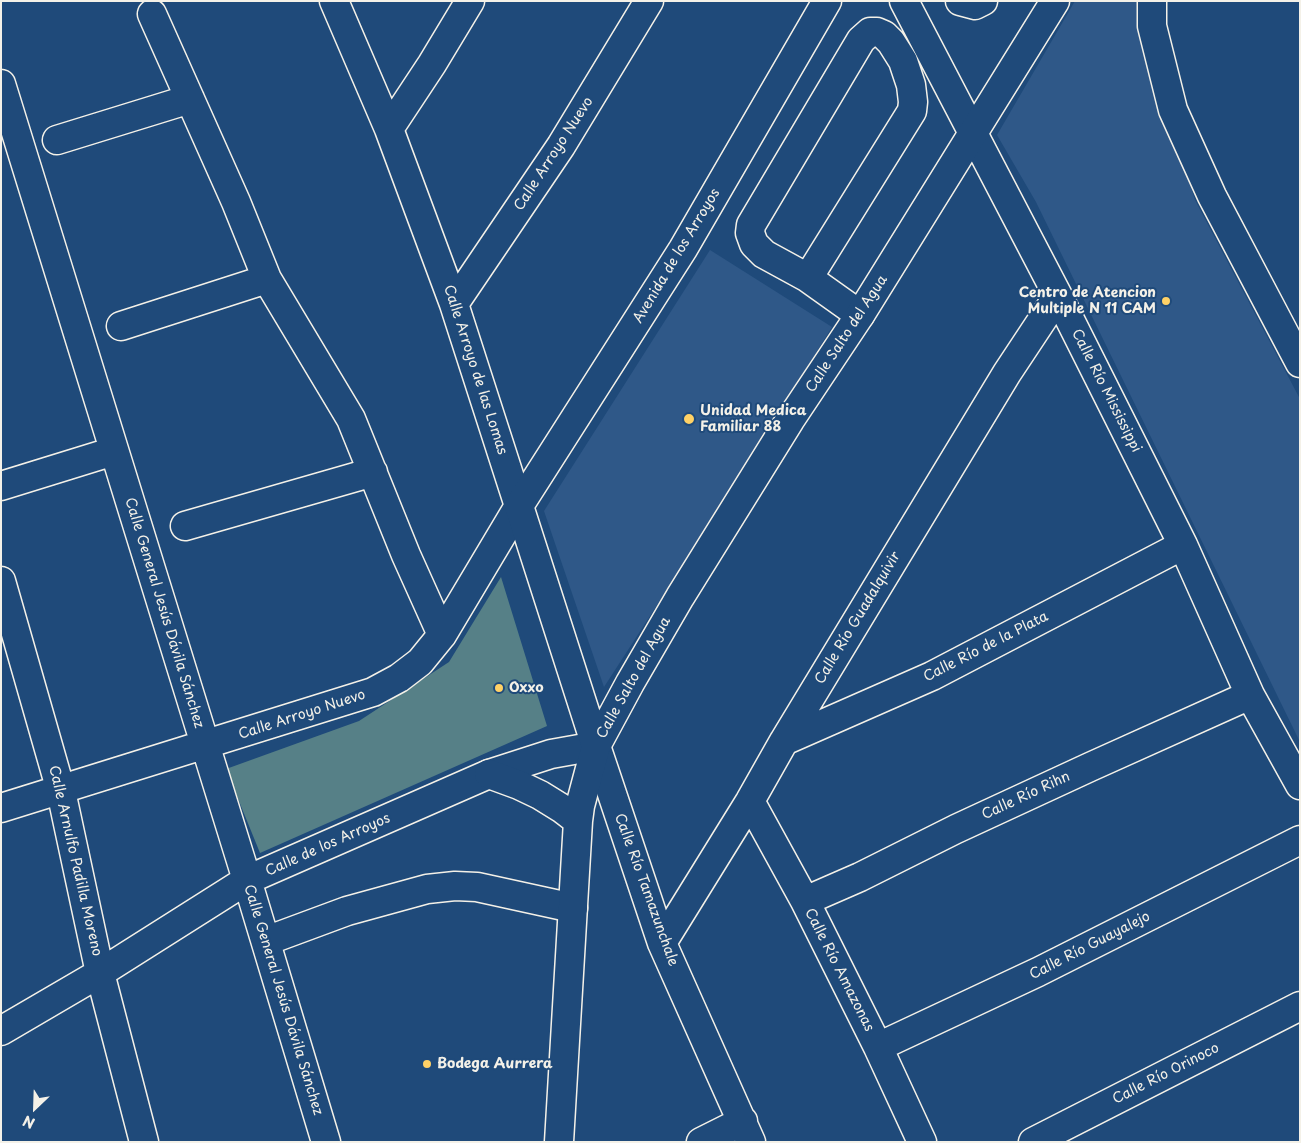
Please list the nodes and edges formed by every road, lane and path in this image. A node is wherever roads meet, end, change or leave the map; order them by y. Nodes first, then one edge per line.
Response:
1 (334, 1) edge
2 (470, 1) edge
3 (649, 1) edge
4 (827, 1) edge
5 (904, 1) edge
6 (960, 1) edge
7 (983, 1) edge
8 (1055, 1) edge
9 (1152, 1) edge
10 (152, 14) dead end
11 (1, 84) edge
12 (190, 99) junction
13 (389, 129) junction
14 (974, 133) junction
15 (57, 140) dead end
16 (808, 278) junction
17 (267, 279) junction
18 (1058, 296) junction
19 (454, 304) junction
20 (860, 315) junction
21 (122, 326) dead end
22 (1300, 363) edge
23 (114, 451) junction
24 (373, 472) junction
25 (1, 486) edge
26 (519, 506) junction
27 (185, 526) dead end
28 (1184, 545) junction
29 (1, 581) edge
30 (442, 635) junction
31 (1250, 695) junction
32 (784, 741) junction
33 (205, 746) junction
34 (596, 746) junction
35 (489, 774) junction
36 (1300, 785) edge
37 (60, 791) junction
38 (750, 801) junction
39 (1, 808) edge
40 (578, 821) junction
41 (1300, 840) edge
42 (247, 880) junction
43 (805, 901) junction
44 (572, 908) junction
45 (266, 941) junction
46 (662, 943) junction
47 (100, 973) junction
48 (1300, 1006) edge
49 (1, 1031) edge
50 (878, 1048) junction
51 (747, 1132) edge
52 (144, 1142) edge
53 (326, 1142) edge
54 (559, 1142) edge
55 (701, 1142) edge
56 (922, 1142) edge
57 (1033, 1142) edge

1 - 13 street, Calle Arroyo de las Lomas
2 - 13 street
3 - 19 street, Calle Arroyo Nuevo
4 - 26 street, Avenida de los Arroyos
5 - 14 street, Calle Río Mississippi
6 - 7 street
8 - 14 street, Calle Salto del Agua
9 - 22 street
10 - 12 street
11 - 23 street, Calle General Jesús Dávila Sánchez
12 - 15 street
12 - 17 street
13 - 19 street, Calle Arroyo de las Lomas
14 - 18 street, Calle Río Mississippi
14 - 20 street, Calle Salto del Agua
16 - 16 street
16 - 20 street
17 - 21 street
17 - 24 street
18 - 28 street, Calle Río Mississippi
18 - 32 street, Calle Río Guadalquivir
19 - 26 street, Calle Arroyo de las Lomas
20 - 34 street, Calle Salto del Agua
23 - 25 street
23 - 33 street, Calle General Jesús Dávila Sánchez
24 - 27 street
24 - 30 street
26 - 30 street, Calle Arroyo Nuevo
26 - 34 street, Calle Arroyo de las Lomas
28 - 31 street, Calle Río Mississippi
28 - 32 street, Calle Río de la Plata
29 - 37 street, Calle Arnulfo Padilla Moreno
30 - 33 street, Calle Arroyo Nuevo
31 - 36 street, Calle Río Mississippi
31 - 43 street, Calle Río Rihn
32 - 38 street, Calle Río Guadalquivir
33 - 37 street, Calle Arroyo Nuevo
33 - 42 street, Calle General Jesús Dávila Sánchez
34 - 35 street, Calle de los Arroyos
34 - 40 street, Calle Salto del Agua
34 - 46 street, Calle Río Tamazunchale
35 - 40 street
35 - 42 street, Calle de los Arroyos
37 - 39 street, Calle Arroyo Nuevo
37 - 47 street, Calle Arnulfo Padilla Moreno
38 - 43 street, Calle Río Amazonas
38 - 46 street, Calle Río Guadalquivir
40 - 44 street, Calle Salto del Agua
41 - 50 street, Calle Río Guayalejo
42 - 45 street, Calle General Jesús Dávila Sánchez
42 - 47 street, Calle de los Arroyos
43 - 50 street, Calle Río Amazonas
44 - 45 street
44 - 54 street, Calle Salto del Agua
45 - 53 street, Calle General Jesús Dávila Sánchez
46 - 51 street, Calle Río Tamazunchale
47 - 49 street, Calle de los Arroyos
47 - 52 street, Calle Arnulfo Padilla Moreno
48 - 57 street, Calle Río Orinoco
50 - 56 street, Calle Río Amazonas
51 - 55 street

